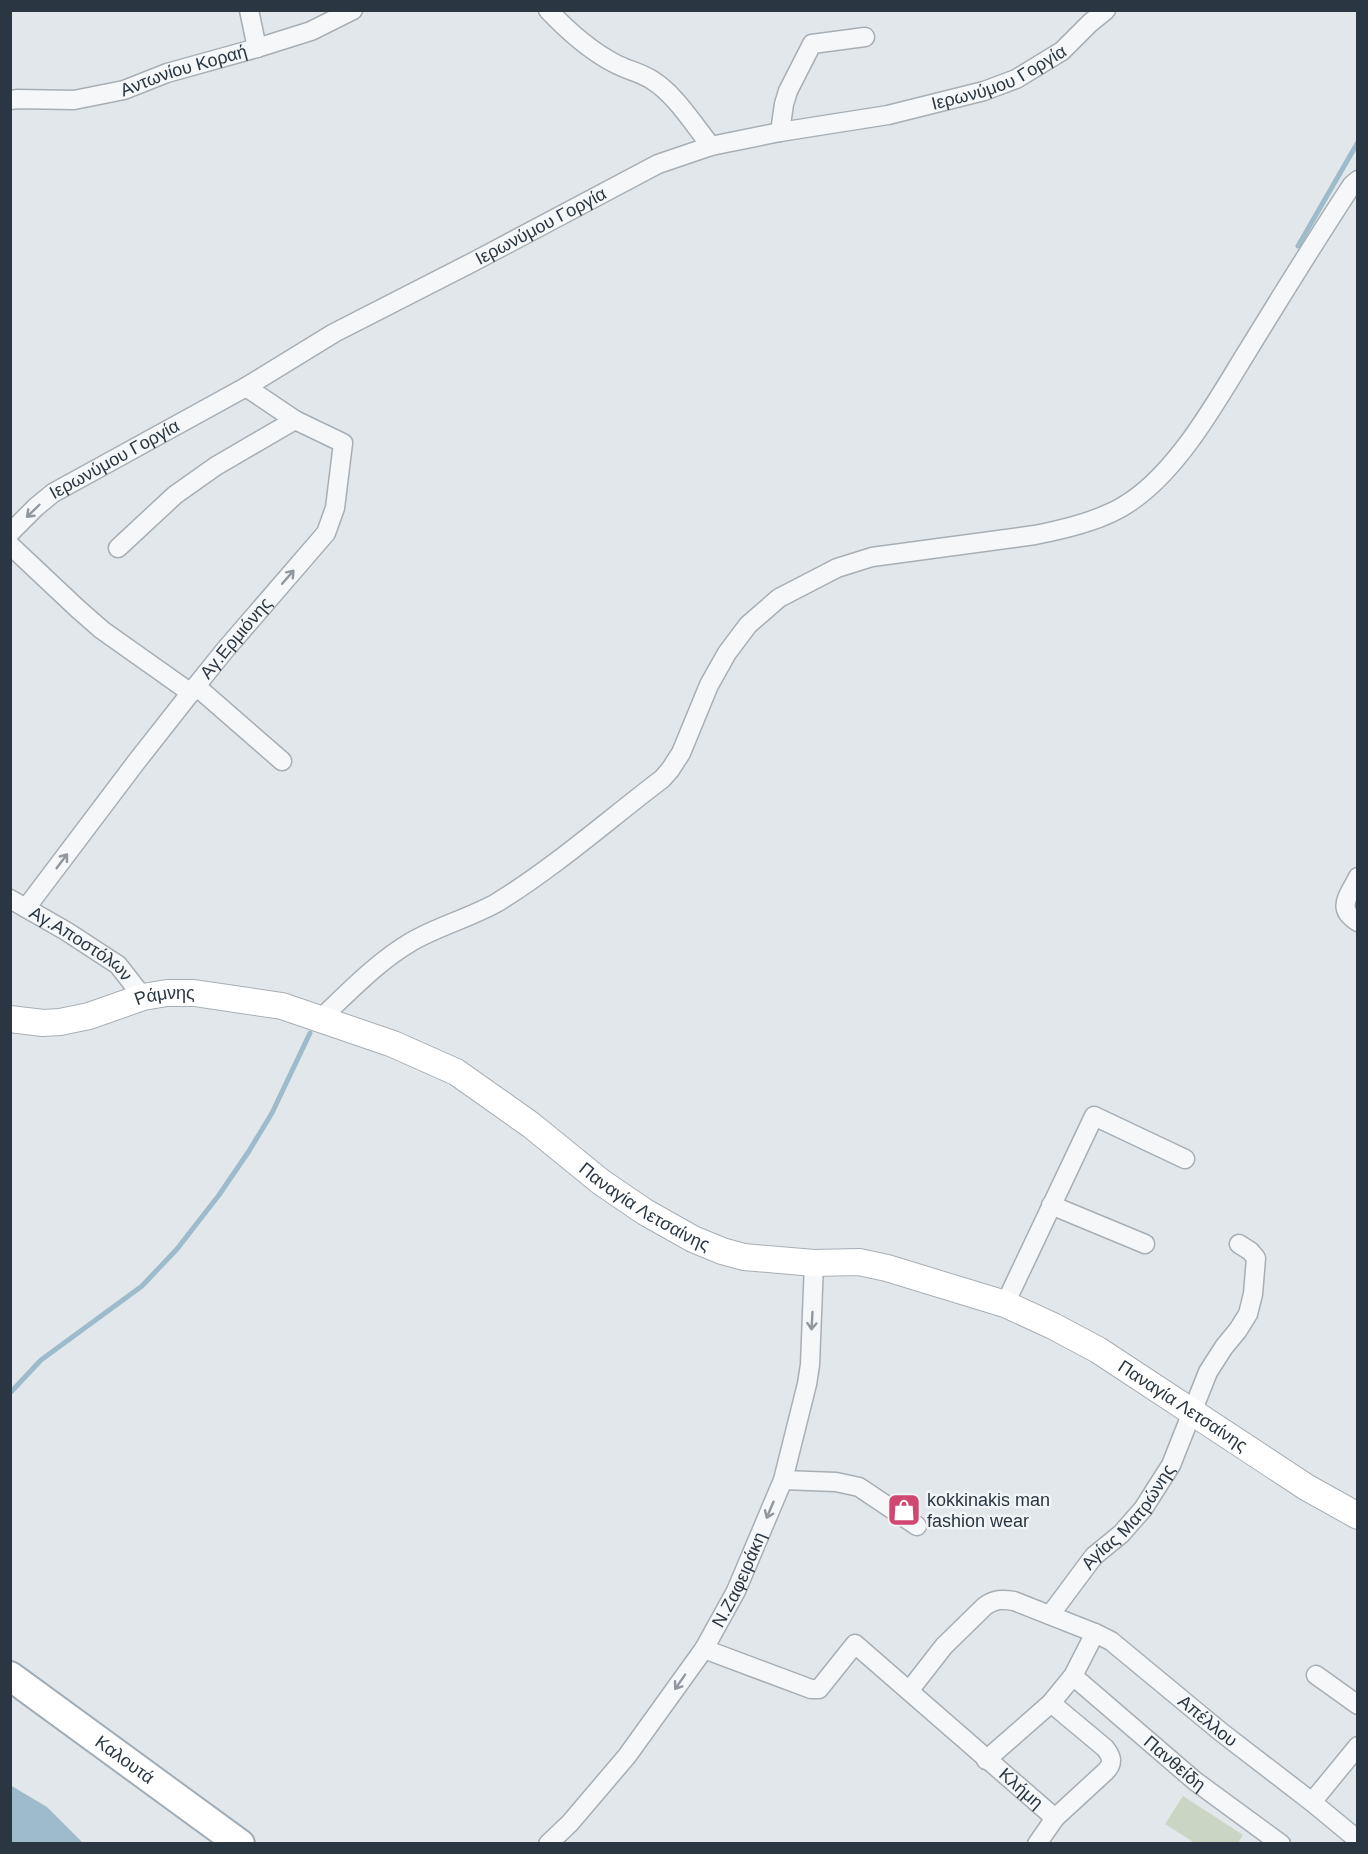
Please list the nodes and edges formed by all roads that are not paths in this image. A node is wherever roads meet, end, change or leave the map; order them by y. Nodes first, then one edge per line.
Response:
1 (249, 10) edge
2 (353, 10) edge
3 (548, 10) edge
4 (1106, 10) edge
5 (1093, 17) edge
6 (865, 37) dead end
7 (257, 48) junction
8 (10, 100) edge
9 (780, 132) junction
10 (711, 146) junction
11 (1358, 180) edge
12 (246, 387) junction
13 (295, 420) junction
14 (10, 533) edge
15 (10, 544) edge
16 (118, 548) dead end
17 (194, 689) junction
18 (282, 761) dead end
19 (1358, 877) edge
20 (18, 903) edge
21 (1358, 922) edge
22 (143, 997) junction
23 (10, 1019) edge
24 (321, 1019) junction
25 (1185, 1159) dead end
26 (1052, 1205) junction
27 (1145, 1244) dead end
28 (1239, 1244) dead end
29 (814, 1263) junction
30 (1005, 1304) junction
31 (1192, 1411) junction
32 (783, 1480) junction
33 (1358, 1516) edge
34 (917, 1526) dead end
35 (1050, 1615) junction
36 (1095, 1633) junction
37 (704, 1648) junction
38 (1316, 1675) dead end
39 (10, 1676) edge
40 (1073, 1676) junction
41 (909, 1691) junction
42 (1051, 1703) junction
43 (1358, 1705) edge
44 (1358, 1746) edge
45 (986, 1760) junction
46 (1312, 1802) junction
47 (1055, 1818) junction
48 (1358, 1840) edge
49 (240, 1844) edge
50 (548, 1844) edge
51 (1037, 1844) edge
52 (1281, 1844) edge

1 - 7 street
2 - 7 street, Αντωνίου Κοραή
3 - 10 street
4 - 5 street, Ιερωνύμου Γοργία
5 - 9 street, Ιερωνύμου Γοργία
6 - 9 street
7 - 8 street, Αντωνίου Κοραή
9 - 10 street, Ιερωνύμου Γοργία
10 - 12 street, Ιερωνύμου Γοργία
11 - 24 street
12 - 13 street, Αγ.Ερμιόνης
12 -> 14 street, Ιερωνύμου Γοργία
13 - 16 street
17 -> 13 street, Αγ.Ερμιόνης
15 - 17 street
17 - 18 street
20 -> 17 street, Αγ.Ερμιόνης
19 - 21 street
20 - 22 street, Αγ.Αποστόλων
22 - 23 main road, Ράμνης
22 - 24 main road, Ράμνης
24 - 29 main road, Παναγία Λετσαίνης
25 - 26 street
26 - 27 street
26 - 30 street
28 - 31 street, Αγίας Ματρώνης
29 - 30 main road, Παναγία Λετσαίνης
29 -> 32 street, Ν.Ζαφειράκη
30 - 31 main road, Παναγία Λετσαίνης
31 - 33 main road, Παναγία Λετσαίνης
31 - 35 street, Αγίας Ματρώνης
32 - 34 street
32 -> 37 street, Ν.Ζαφειράκη
35 - 36 street, Απέλλου
35 - 41 street, Απέλλου
36 - 40 street
36 - 46 street, Απέλλου
37 - 41 street, Κλήμη
37 -> 50 street, Ν.Ζαφειράκη
38 - 43 street
39 - 49 main road, Καλουτά
40 - 42 street
40 - 52 street, Πανθείδη
41 - 45 street, Κλήμη
42 - 45 street
42 - 47 street
44 - 46 street
45 - 47 street, Κλήμη
46 - 48 street, Απέλλου
47 - 51 street

